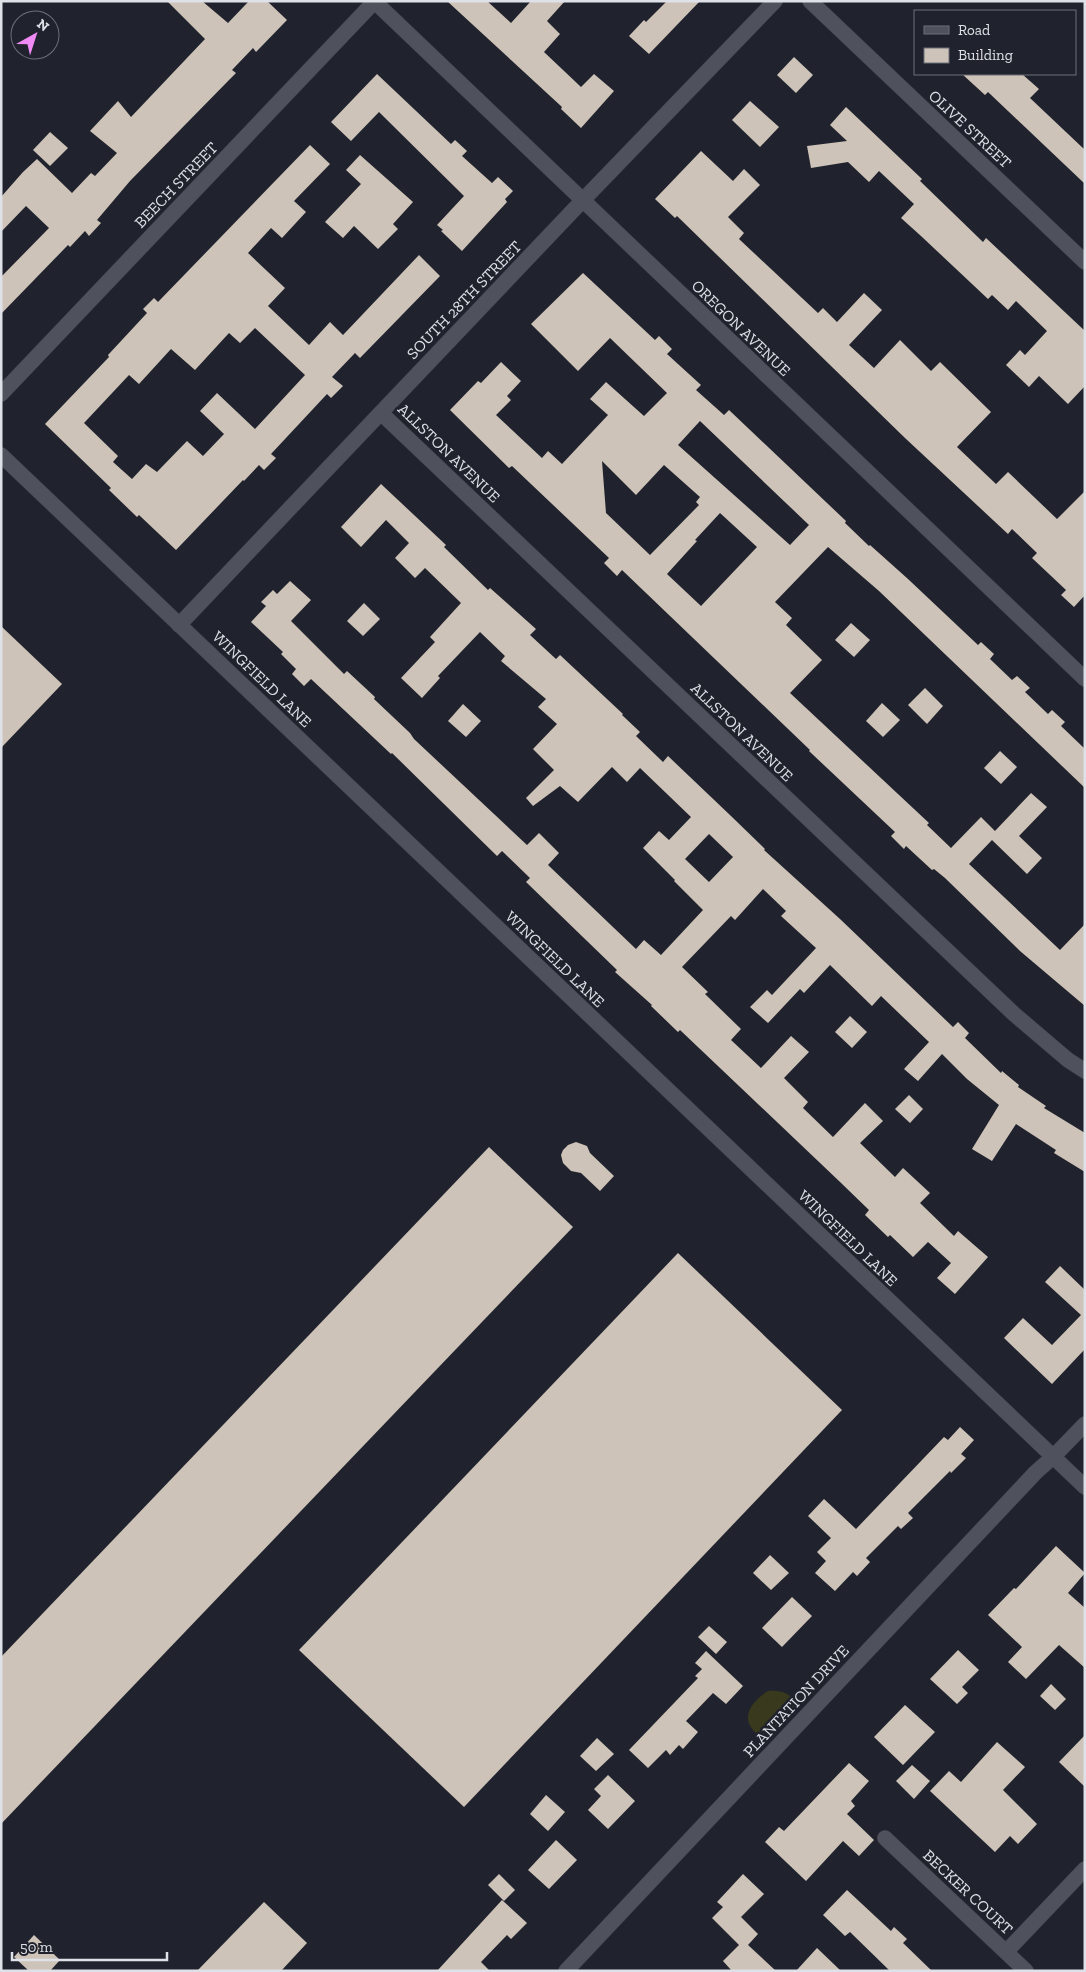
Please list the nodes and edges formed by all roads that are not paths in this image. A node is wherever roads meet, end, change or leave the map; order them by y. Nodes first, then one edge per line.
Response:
1 (374, 1) edge
2 (775, 1) edge
3 (810, 1) edge
4 (582, 200) junction
5 (1085, 262) edge
6 (1, 394) edge
7 (381, 413) junction
8 (1, 455) edge
9 (179, 625) junction
10 (1085, 679) edge
11 (1085, 1071) edge
12 (1085, 1424) edge
13 (1053, 1457) junction
14 (1085, 1487) edge
15 (885, 1838) dead end
16 (1085, 1869) edge
17 (1006, 1952) junction
18 (566, 1971) edge
19 (1026, 1971) edge

1 - 4 street, OREGON AVENUE
1 - 6 street, BEECH STREET
2 - 4 street, SOUTH 28TH STREET
3 - 5 street, OLIVE STREET
4 - 7 street, SOUTH 28TH STREET
4 - 10 street, OREGON AVENUE
7 - 9 street, SOUTH 28TH STREET
7 - 11 street, ALLSTON AVENUE
8 - 9 street, WINGFIELD LANE
9 - 13 street, WINGFIELD LANE
12 - 13 street, PLANTATION DRIVE
13 - 14 street, WINGFIELD LANE
13 - 18 street, PLANTATION DRIVE
15 - 17 street, BECKER COURT
16 - 17 street
17 - 19 street, BECKER COURT

